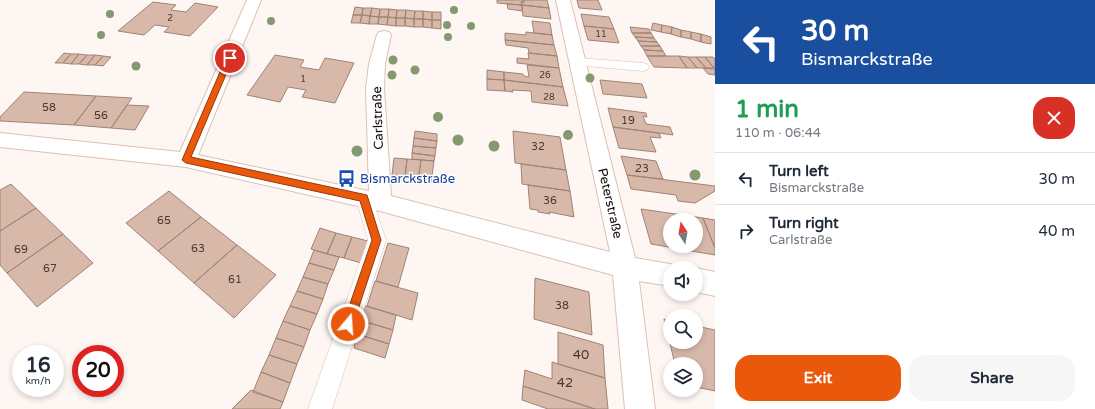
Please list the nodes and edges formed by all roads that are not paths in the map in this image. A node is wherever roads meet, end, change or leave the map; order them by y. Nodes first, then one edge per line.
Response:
1 (254, 0) edge
2 (563, 0) edge
3 (384, 35) dead end
4 (578, 62) junction
5 (643, 67) dead end
6 (0, 140) edge
7 (186, 160) junction
8 (372, 200) junction
9 (625, 267) junction
10 (663, 274) edge
11 (703, 281) edge
12 (715, 284) edge
13 (320, 409) edge
14 (640, 409) edge

1 - 7 street
2 - 4 street, Peterstraße
3 - 8 street, Carlstraße
4 - 5 lane
4 - 9 street, Peterstraße
6 - 7 street
7 - 8 street
8 - 9 street
8 - 13 lane
9 - 10 street
9 - 14 street, Peterstraße
11 - 12 street

